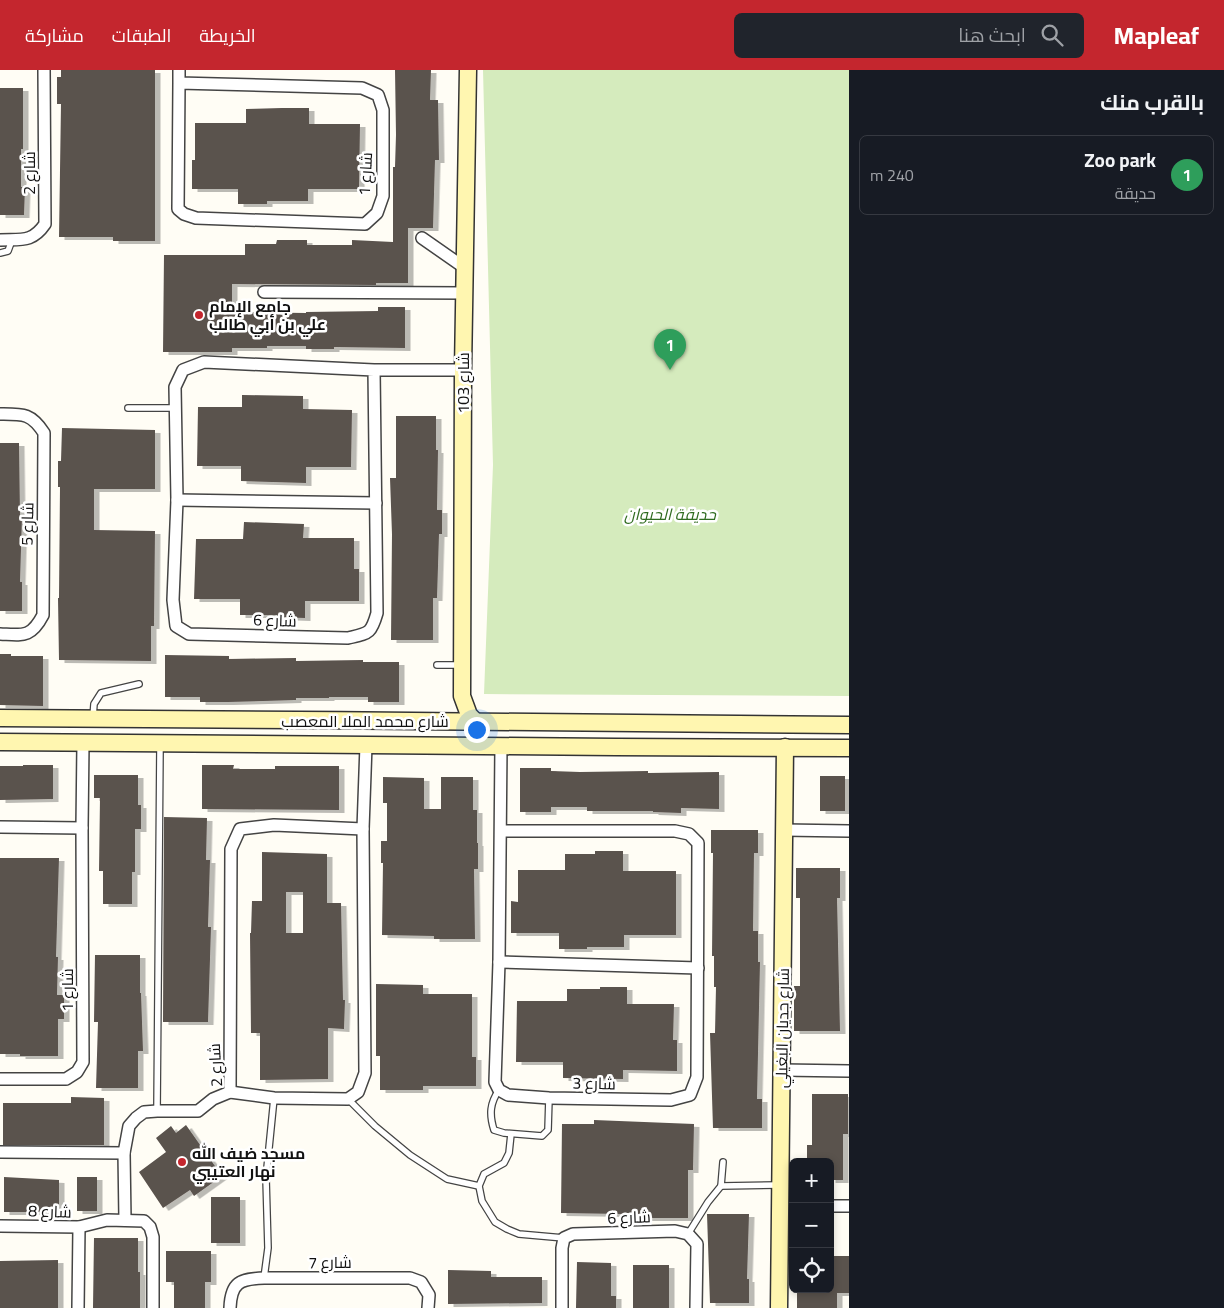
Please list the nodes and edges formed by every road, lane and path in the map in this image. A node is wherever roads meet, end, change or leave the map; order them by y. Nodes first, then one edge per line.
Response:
1 (44, 70) edge
2 (179, 70) edge
3 (468, 70) edge
4 (179, 83) junction
5 (422, 238) dead end
6 (0, 240) edge
7 (12, 240) junction
8 (0, 253) edge
9 (465, 268) junction
10 (264, 292) dead end
11 (464, 293) junction
12 (374, 370) junction
13 (463, 370) junction
14 (128, 408) dead end
15 (175, 408) junction
16 (0, 414) edge
17 (177, 500) junction
18 (376, 503) junction
19 (0, 634) edge
20 (437, 665) dead end
21 (462, 665) junction
22 (139, 684) dead end
23 (462, 696) junction
24 (0, 718) edge
25 (93, 719) junction
26 (159, 720) junction
27 (447, 721) junction
28 (475, 721) junction
29 (620, 721) junction
30 (655, 721) junction
31 (849, 725) edge
32 (0, 742) edge
33 (83, 743) junction
34 (162, 744) junction
35 (366, 745) junction
36 (501, 746) junction
37 (785, 747) junction
38 (616, 748) junction
39 (649, 748) junction
40 (849, 748) edge
41 (0, 827) edge
42 (82, 828) junction
43 (363, 829) junction
44 (784, 830) junction
45 (501, 831) junction
46 (849, 831) edge
47 (499, 962) junction
48 (698, 968) junction
49 (782, 1070) junction
50 (849, 1071) edge
51 (0, 1078) edge
52 (499, 1090) junction
53 (230, 1092) junction
54 (274, 1098) junction
55 (549, 1098) junction
56 (348, 1099) junction
57 (157, 1111) junction
58 (510, 1134) junction
59 (0, 1152) edge
60 (124, 1153) junction
61 (723, 1162) dead end
62 (781, 1185) junction
63 (479, 1186) junction
64 (722, 1186) junction
65 (834, 1206) edge
66 (849, 1206) edge
67 (787, 1207) edge
68 (126, 1220) junction
69 (0, 1226) edge
70 (79, 1227) junction
71 (688, 1234) junction
72 (564, 1238) junction
73 (264, 1278) junction
74 (78, 1308) edge
75 (153, 1308) edge
76 (230, 1308) edge
77 (428, 1308) edge
78 (562, 1308) edge
79 (696, 1308) edge
80 (779, 1308) edge

1 - 7 street, شارع 2
2 - 4 street, شارع 1
3 - 9 street, شارع 103
4 - 4 street, شارع 1
5 - 9 street
6 - 7 street, شارع 2
7 - 8 lane
9 - 11 street, شارع 103
10 - 11 street
11 - 13 street, شارع 103
12 - 13 street, شارع 6
12 - 15 street, شارع 6
12 - 18 street, شارع 6
13 - 21 street, شارع 103
14 - 15 lane
15 - 17 street, شارع 6
16 - 19 street, شارع 5
17 - 18 street
17 - 18 street, شارع 6
20 - 21 lane
21 - 23 street, شارع 103
22 - 25 lane
23 - 27 street, شارع 103
23 - 28 street, شارع 103
24 - 25 street, شارع محمد الملا المعصب
25 - 26 street, شارع محمد الملا المعصب
26 - 27 street, شارع محمد الملا المعصب
26 - 34 street
27 - 28 street, شارع محمد الملا المعصب
28 - 29 street, شارع محمد الملا المعصب
29 - 30 street, شارع محمد الملا المعصب
29 - 38 street
30 - 31 street, شارع محمد الملا المعصب
30 - 39 street
32 - 33 street, شارع محمد الملا المعصب
33 - 34 street, شارع محمد الملا المعصب
33 - 42 street, شارع 1
34 - 35 street, شارع محمد الملا المعصب
34 - 57 lane
35 - 36 street, شارع محمد الملا المعصب
35 - 43 street
36 - 38 street, شارع محمد الملا المعصب
36 - 45 street
37 - 39 street, شارع محمد الملا المعصب
37 - 40 street, شارع محمد الملا المعصب
37 - 44 street, شارع جديان البغيلي
38 - 39 street, شارع محمد الملا المعصب
41 - 42 street
42 - 51 street, شارع 1
43 - 53 street, شارع 2
43 - 56 street
44 - 46 street
44 - 49 street, شارع جديان البغيلي
45 - 47 street
45 - 48 street, شارع 3
47 - 48 street
47 - 52 street
48 - 55 street, شارع 3
49 - 50 street
49 - 62 street, شارع جديان البغيلي
52 - 55 street, شارع 3
52 - 58 lane
53 - 54 street, شارع 2
53 - 57 street
54 - 56 street, شارع 2
54 - 73 lane
55 - 58 lane
56 - 63 lane
57 - 60 street
58 - 63 lane
59 - 60 street
60 - 68 street
61 - 64 lane
62 - 64 lane
62 - 67 street, شارع جديان البغيلي
63 - 72 lane
64 - 71 lane
65 - 66 street
67 - 80 street, شارع جديان البغيلي
68 - 70 street
68 - 75 street
69 - 70 street, شارع 8
70 - 74 street, شارع 8
71 - 72 street, شارع 6
71 - 79 street
72 - 78 street
73 - 76 street, شارع 7
73 - 77 street, شارع 7

